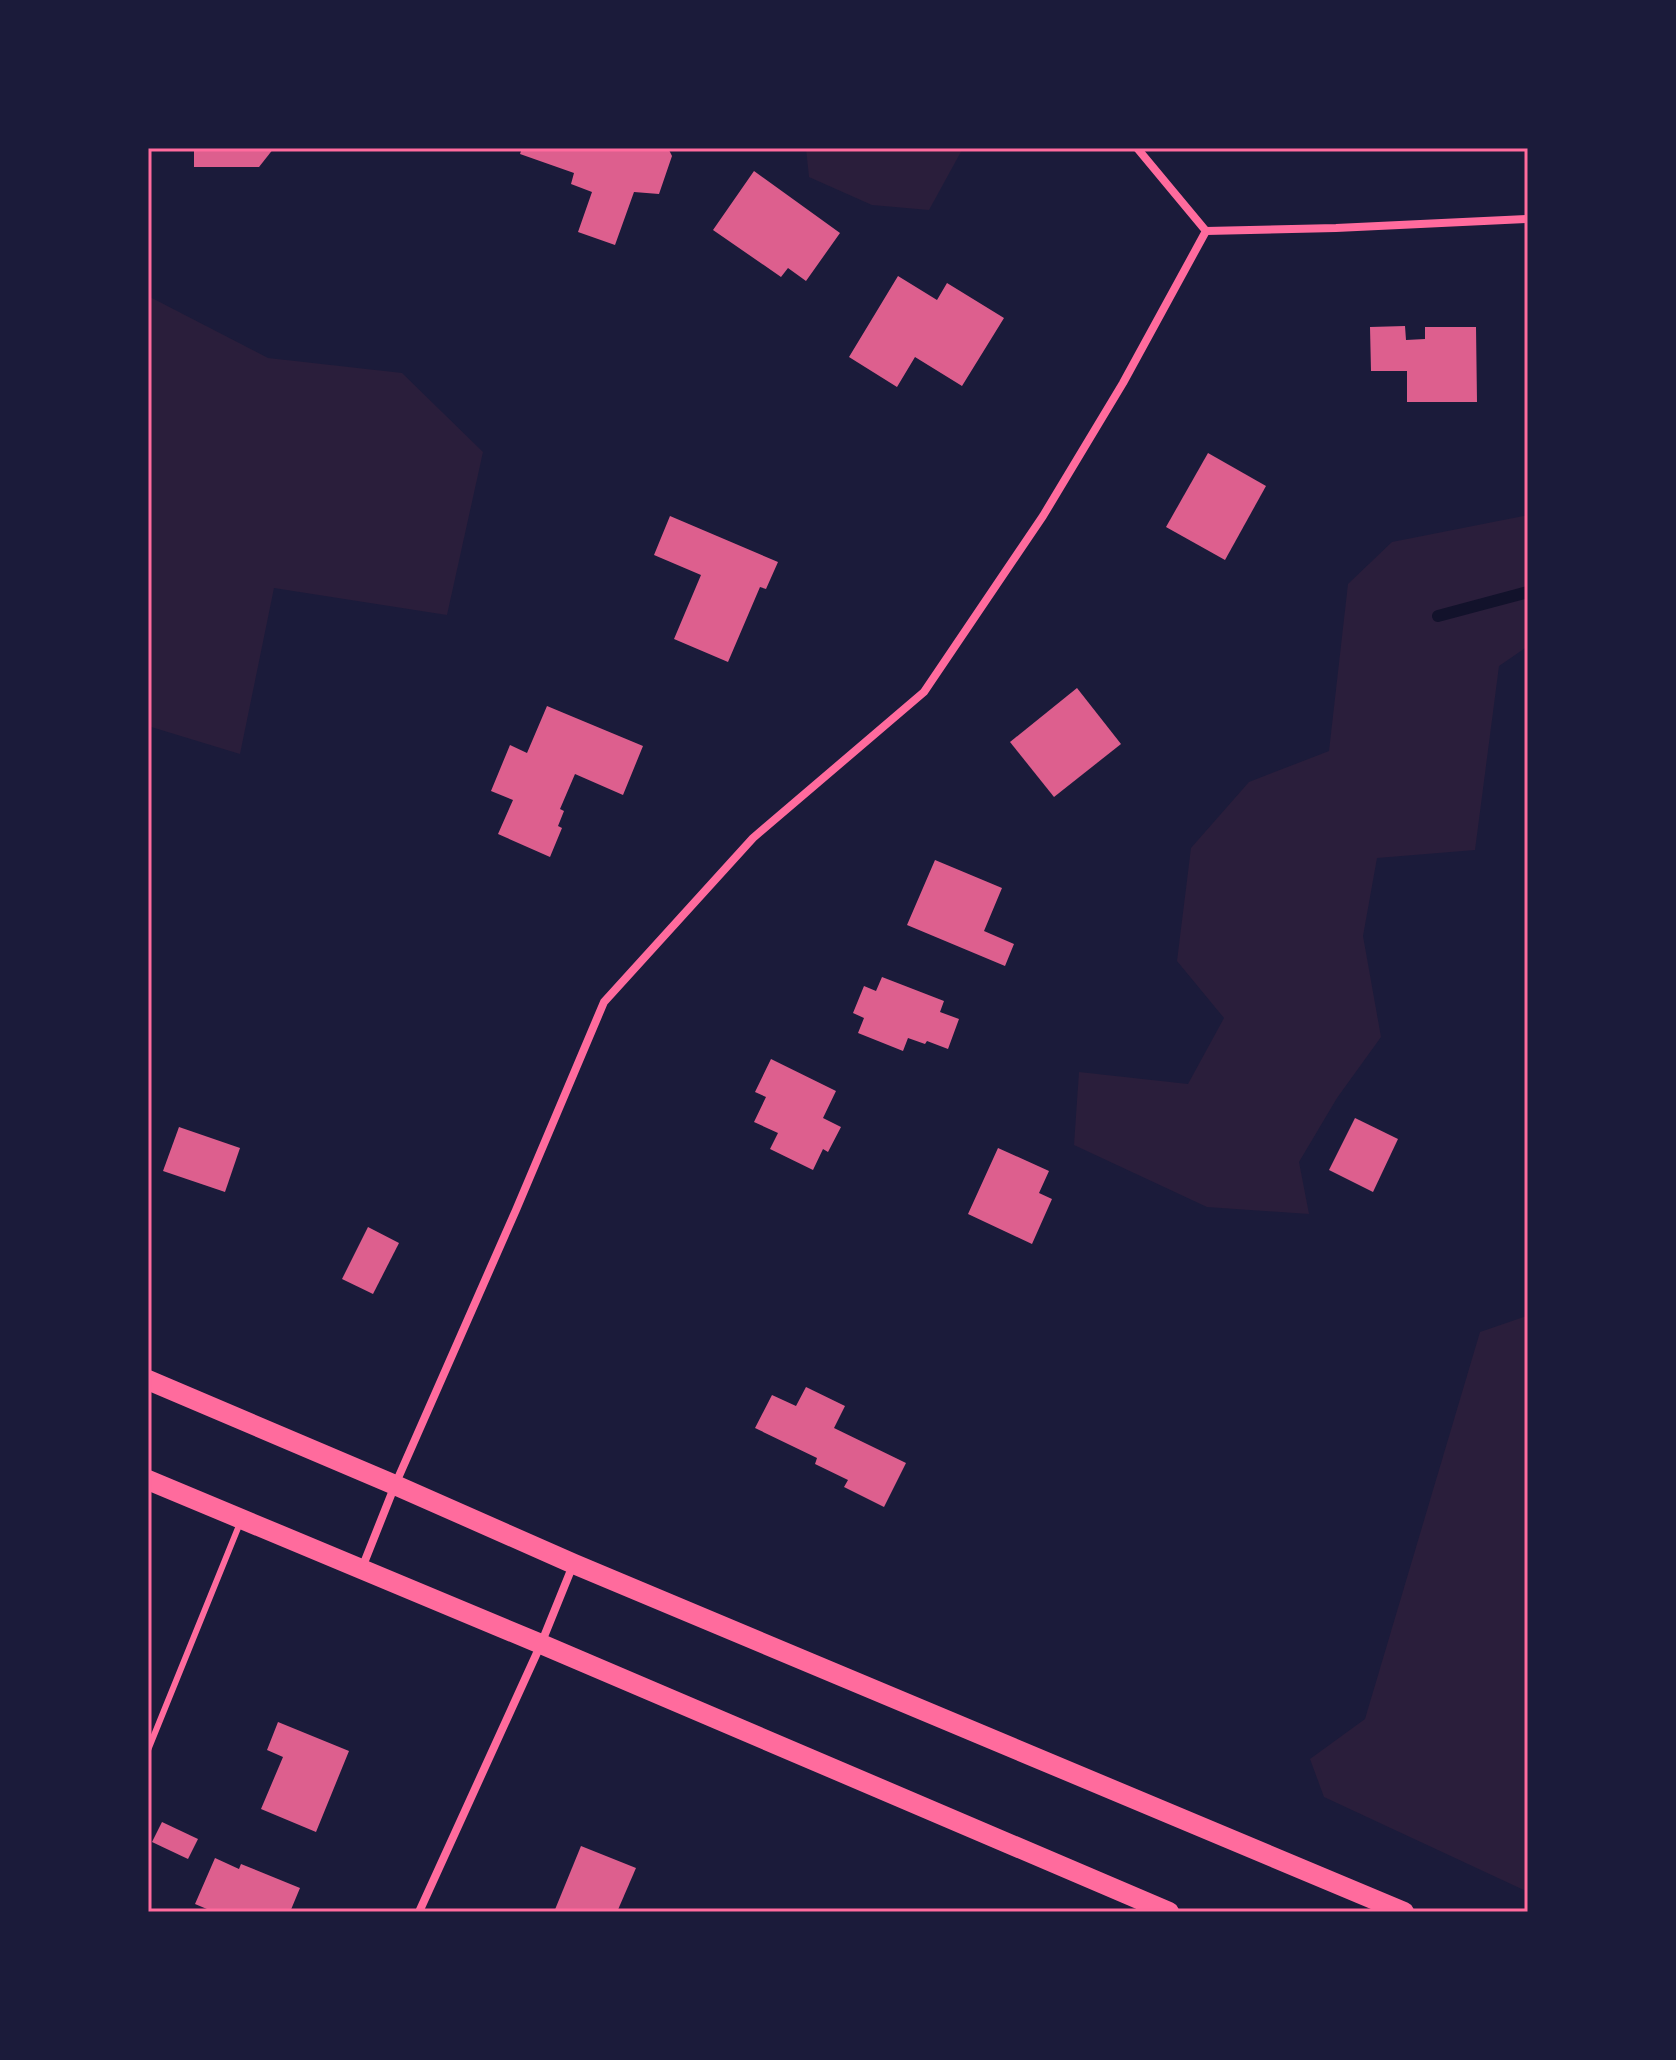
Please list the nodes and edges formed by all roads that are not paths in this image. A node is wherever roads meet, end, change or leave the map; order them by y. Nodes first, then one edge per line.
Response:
1 (1137, 148) edge
2 (1528, 219) edge
3 (1206, 231) junction
4 (148, 1380) edge
5 (148, 1480) edge
6 (395, 1485) junction
7 (241, 1519) junction
8 (574, 1564) junction
9 (362, 1569) junction
10 (541, 1644) junction
11 (148, 1750) edge
12 (419, 1912) edge
13 (1169, 1912) edge
14 (1404, 1912) edge

1 - 3 street
2 - 3 street
3 - 6 street
4 - 6 main road
5 - 7 main road
6 - 8 main road
6 - 9 street
7 - 9 main road
7 - 11 lane
8 - 10 street
8 - 14 main road
9 - 10 main road
10 - 12 street
10 - 13 main road

